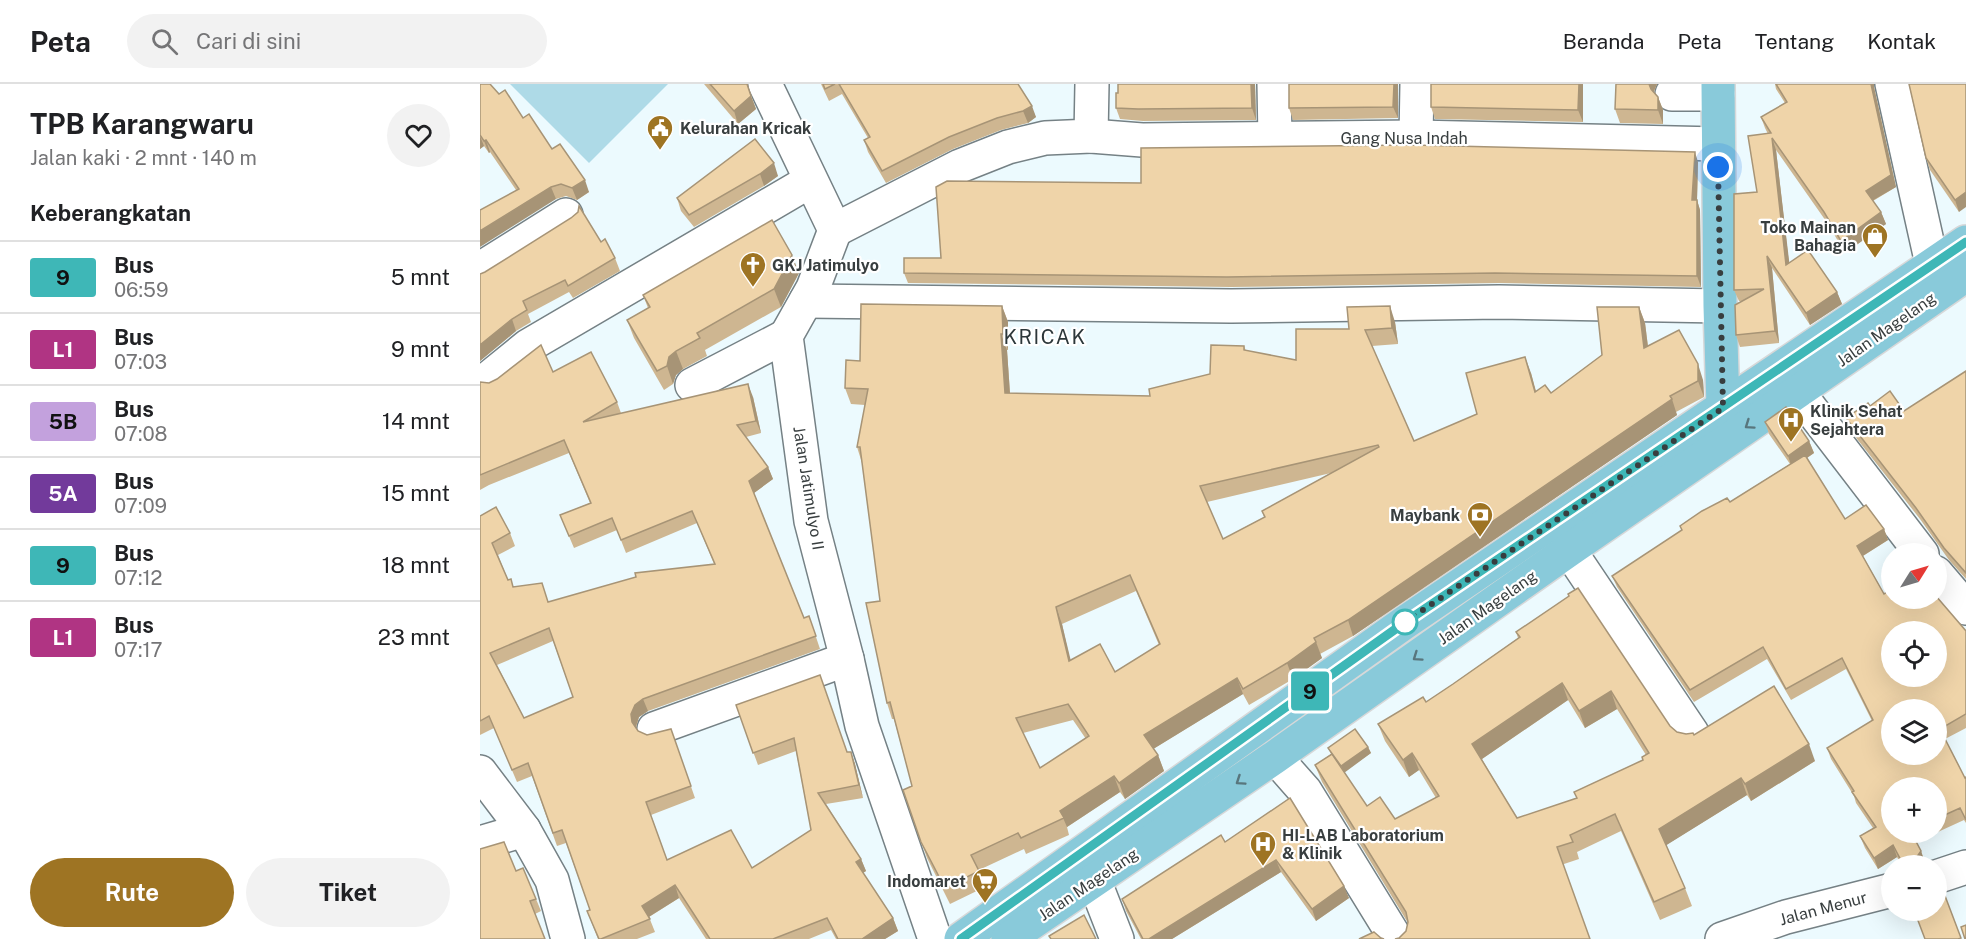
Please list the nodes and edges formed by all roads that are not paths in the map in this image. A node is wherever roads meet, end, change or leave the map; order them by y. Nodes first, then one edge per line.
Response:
1 (765, 84) edge
2 (1092, 84) edge
3 (1274, 84) edge
4 (1418, 84) edge
5 (1892, 84) edge
6 (1718, 89) edge
7 (1672, 94) dead end
8 (1091, 136) junction
9 (1416, 137) junction
10 (1275, 139) junction
11 (1718, 144) junction
12 (810, 181) junction
13 (566, 215) dead end
14 (835, 230) junction
15 (1966, 242) edge
16 (1932, 264) junction
17 (480, 269) edge
18 (1966, 275) edge
19 (806, 301) junction
20 (1720, 306) junction
21 (786, 336) junction
22 (490, 377) dead end
23 (693, 385) dead end
24 (1797, 391) junction
25 (1723, 408) junction
26 (1914, 543) edge
27 (1569, 550) junction
28 (1947, 586) edge
29 (1966, 608) edge
30 (847, 659) junction
31 (654, 729) dead end
32 (1692, 733) edge
33 (1275, 757) junction
34 (480, 772) edge
35 (524, 831) junction
36 (480, 843) edge
37 (1966, 867) edge
38 (1947, 873) edge
39 (1094, 880) junction
40 (1881, 894) edge
41 (1789, 928) edge
42 (568, 939) edge
43 (935, 939) edge
44 (961, 939) edge
45 (1008, 939) edge
46 (1117, 939) edge
47 (1396, 939) edge
48 (1722, 939) edge

1 - 12 street
2 - 8 street
3 - 10 street
4 - 9 street
5 - 16 street
6 - 7 street
6 - 11 main road
8 - 10 street, Gang Nusa Indah
8 - 14 street, Gang Nusa Indah
9 - 10 street, Gang Nusa Indah
9 - 11 street, Gang Nusa Indah
11 - 20 main road
12 - 14 street
12 - 22 street
13 - 17 street
14 - 19 street
15 - 16 main road, Jalan Magelang
16 - 25 main road, Jalan Magelang
18 - 24 main road, Jalan Magelang
19 - 20 street
19 - 21 street
20 - 25 main road
21 - 23 street
21 - 30 street, Jalan Jatimulyo II
24 - 26 street
24 -> 27 main road, Jalan Magelang
25 - 44 main road, Jalan Magelang
27 - 32 street
27 -> 33 main road, Jalan Magelang
28 - 29 street
30 - 31 street
30 - 43 street, Jalan Jatimulyo II
33 -> 39 main road, Jalan Magelang
33 - 47 street
34 - 35 street
35 - 36 street
35 - 42 street
37 - 38 street
39 - 45 main road, Jalan Magelang
39 - 46 street
40 - 41 street, Jalan Menur
41 - 48 street, Jalan Menur

